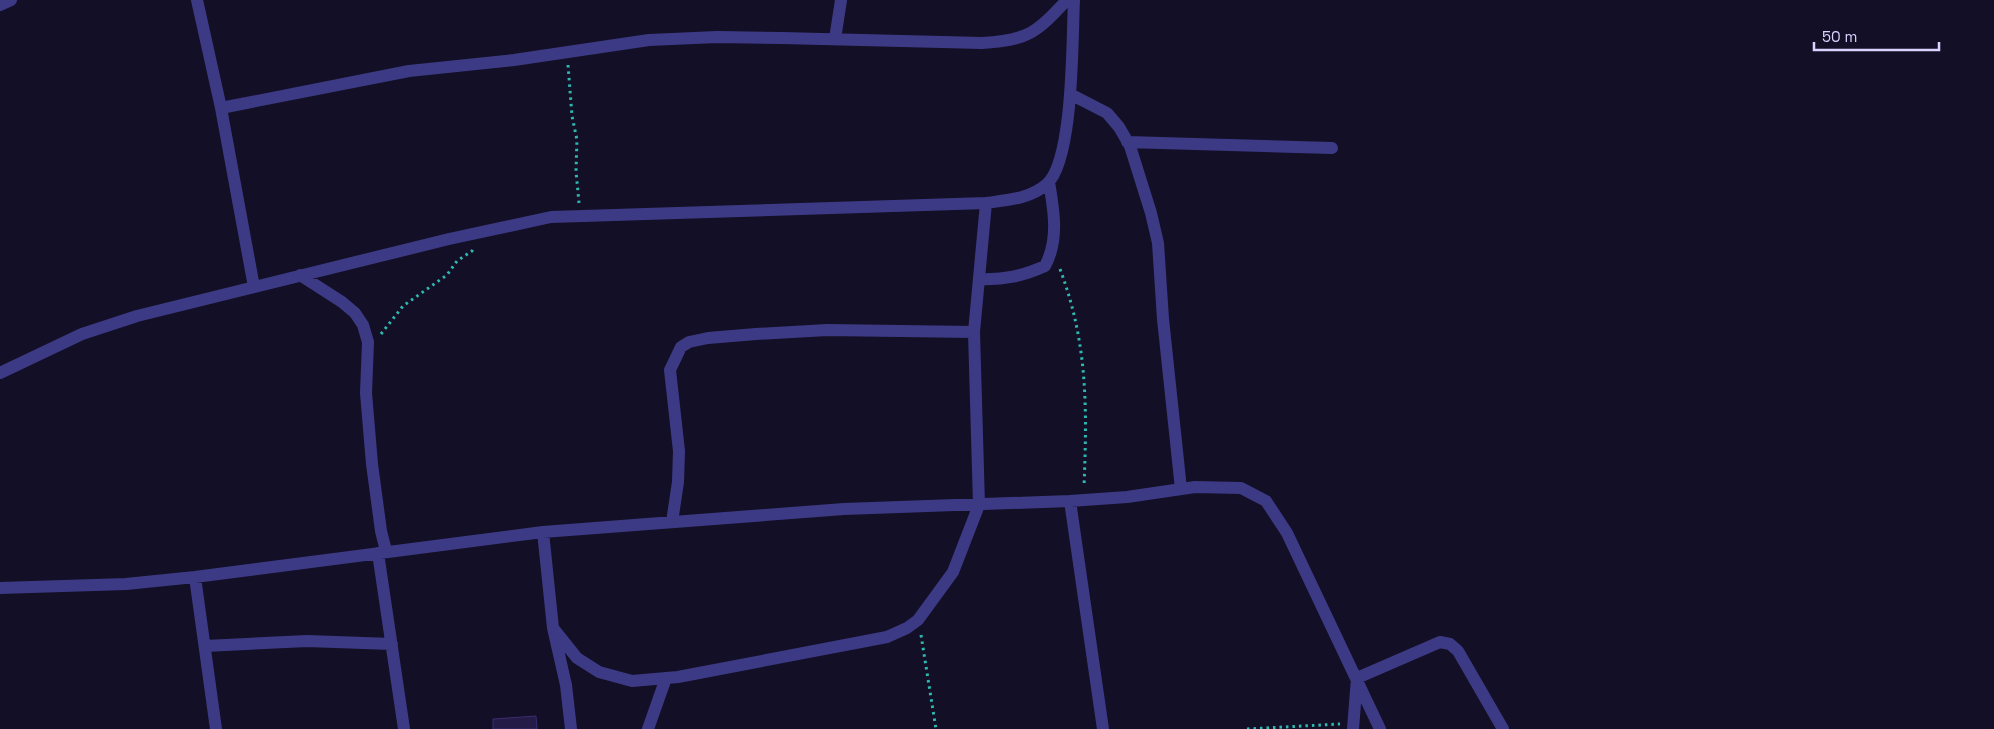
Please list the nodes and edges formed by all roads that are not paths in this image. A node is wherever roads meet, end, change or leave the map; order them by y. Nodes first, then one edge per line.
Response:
1 (12, 0) edge
2 (197, 0) edge
3 (842, 0) edge
4 (1067, 0) edge
5 (1074, 0) edge
6 (0, 6) edge
7 (835, 39) junction
8 (1070, 94) junction
9 (221, 108) junction
10 (1128, 142) junction
11 (1332, 148) dead end
12 (1049, 182) junction
13 (986, 203) junction
14 (300, 275) junction
15 (979, 279) junction
16 (254, 286) junction
17 (974, 332) junction
18 (0, 373) edge
19 (1181, 489) junction
20 (1070, 501) junction
21 (979, 505) junction
22 (672, 522) junction
23 (542, 532) junction
24 (382, 552) junction
25 (194, 577) junction
26 (0, 588) edge
27 (554, 628) junction
28 (392, 644) junction
29 (205, 646) junction
30 (666, 678) junction
31 (1356, 678) junction
32 (1353, 726) edge
33 (216, 729) edge
34 (404, 729) edge
35 (572, 729) edge
36 (648, 729) edge
37 (1103, 729) edge
38 (1380, 729) edge
39 (1503, 729) edge

1 - 6 street
2 - 9 street
3 - 7 street
4 - 7 street
5 - 8 street
7 - 9 street
8 - 10 street
8 - 12 street
9 - 16 street
10 - 11 street
10 - 19 street
12 - 13 street
12 - 15 street
13 - 14 street
13 - 15 street
14 - 16 street
14 - 24 street
15 - 17 street
16 - 18 street
17 - 21 street
17 - 22 street
19 - 20 street
19 - 31 street
20 - 21 street
20 - 37 street
21 - 22 street
21 - 30 street
22 - 23 street
23 - 24 street
23 - 27 street
24 - 25 street
24 - 28 street
25 - 26 street
25 - 29 street
27 - 30 street
27 - 35 street
28 - 29 street
28 - 34 street
29 - 33 street
30 - 36 street
31 - 32 street
31 - 38 street
31 - 39 street

